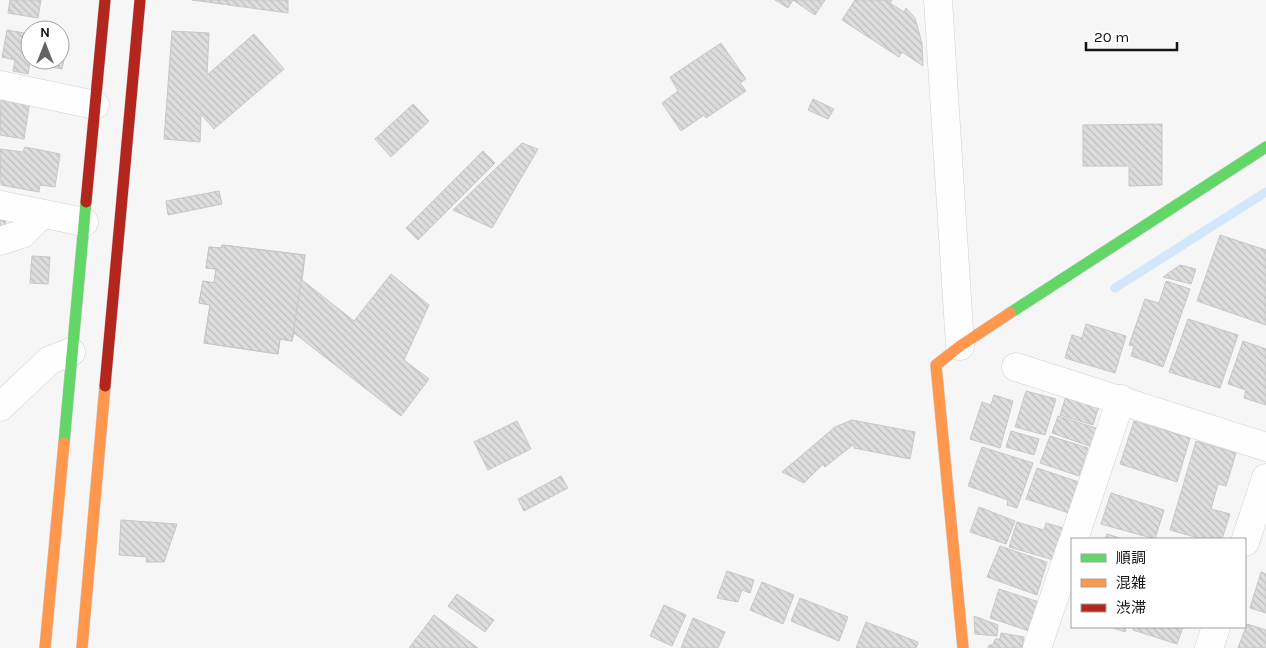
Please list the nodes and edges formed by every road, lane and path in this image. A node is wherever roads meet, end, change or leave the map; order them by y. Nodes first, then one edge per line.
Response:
1 (105, 0) edge
2 (140, 0) edge
3 (938, 0) edge
4 (0, 85) edge
5 (95, 104) junction
6 (1266, 148) edge
7 (0, 205) edge
8 (42, 214) junction
9 (84, 222) junction
10 (0, 241) edge
11 (960, 346) junction
12 (71, 352) junction
13 (1016, 366) dead end
14 (1121, 399) junction
15 (0, 406) edge
16 (1266, 447) edge
17 (1266, 478) edge
18 (1074, 538) edge
19 (1246, 539) edge
20 (1071, 547) edge
21 (1216, 628) edge
22 (45, 648) edge
23 (82, 648) edge
24 (963, 648) edge
25 (1037, 648) edge
26 (1209, 648) edge

1 - 5 street
2 - 23 street
3 - 11 street
4 - 5 street
5 - 9 street
6 - 11 street
7 - 8 street
8 - 9 street
8 - 10 street
9 - 12 street
11 - 24 street
12 - 15 street
12 - 22 street
13 - 14 street
14 - 16 street
14 - 18 street
17 - 19 street
20 - 25 street
21 - 26 street

